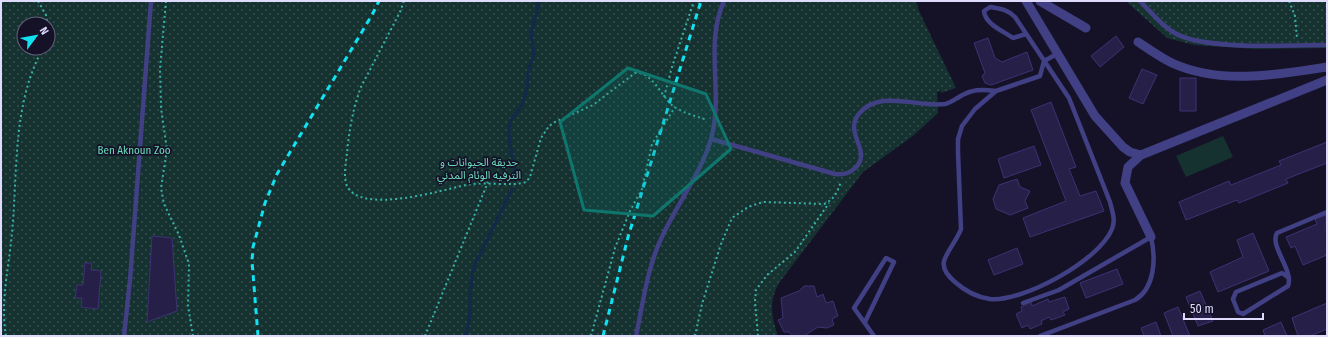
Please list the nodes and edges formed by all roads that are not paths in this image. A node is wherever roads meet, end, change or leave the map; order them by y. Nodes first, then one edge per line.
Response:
1 (151, 1) edge
2 (724, 1) edge
3 (1026, 1) edge
4 (1040, 1) edge
5 (1140, 1) edge
6 (1086, 28) dead end
7 (1026, 34) junction
8 (1138, 42) dead end
9 (1327, 45) edge
10 (1057, 54) junction
11 (1044, 61) junction
12 (1327, 67) edge
13 (1327, 80) edge
14 (996, 91) junction
15 (711, 139) junction
16 (1141, 155) junction
17 (1327, 212) edge
18 (1151, 237) junction
19 (1289, 278) junction
20 (1023, 304) dead end
21 (865, 322) junction
22 (124, 336) edge
23 (636, 336) edge
24 (874, 336) edge
25 (1040, 336) edge

1 - 22 lane
2 - 15 lane
3 - 10 street
4 - 6 street
5 - 9 lane
7 - 7 lane
7 - 11 lane
8 - 12 street
10 - 11 lane
10 - 16 street
11 - 14 lane
11 - 14 lane
13 - 16 street
14 - 15 lane
15 - 23 lane
16 - 18 street
17 - 19 lane
18 - 20 lane
18 - 25 lane
19 - 19 lane
21 - 21 lane
21 - 24 lane

